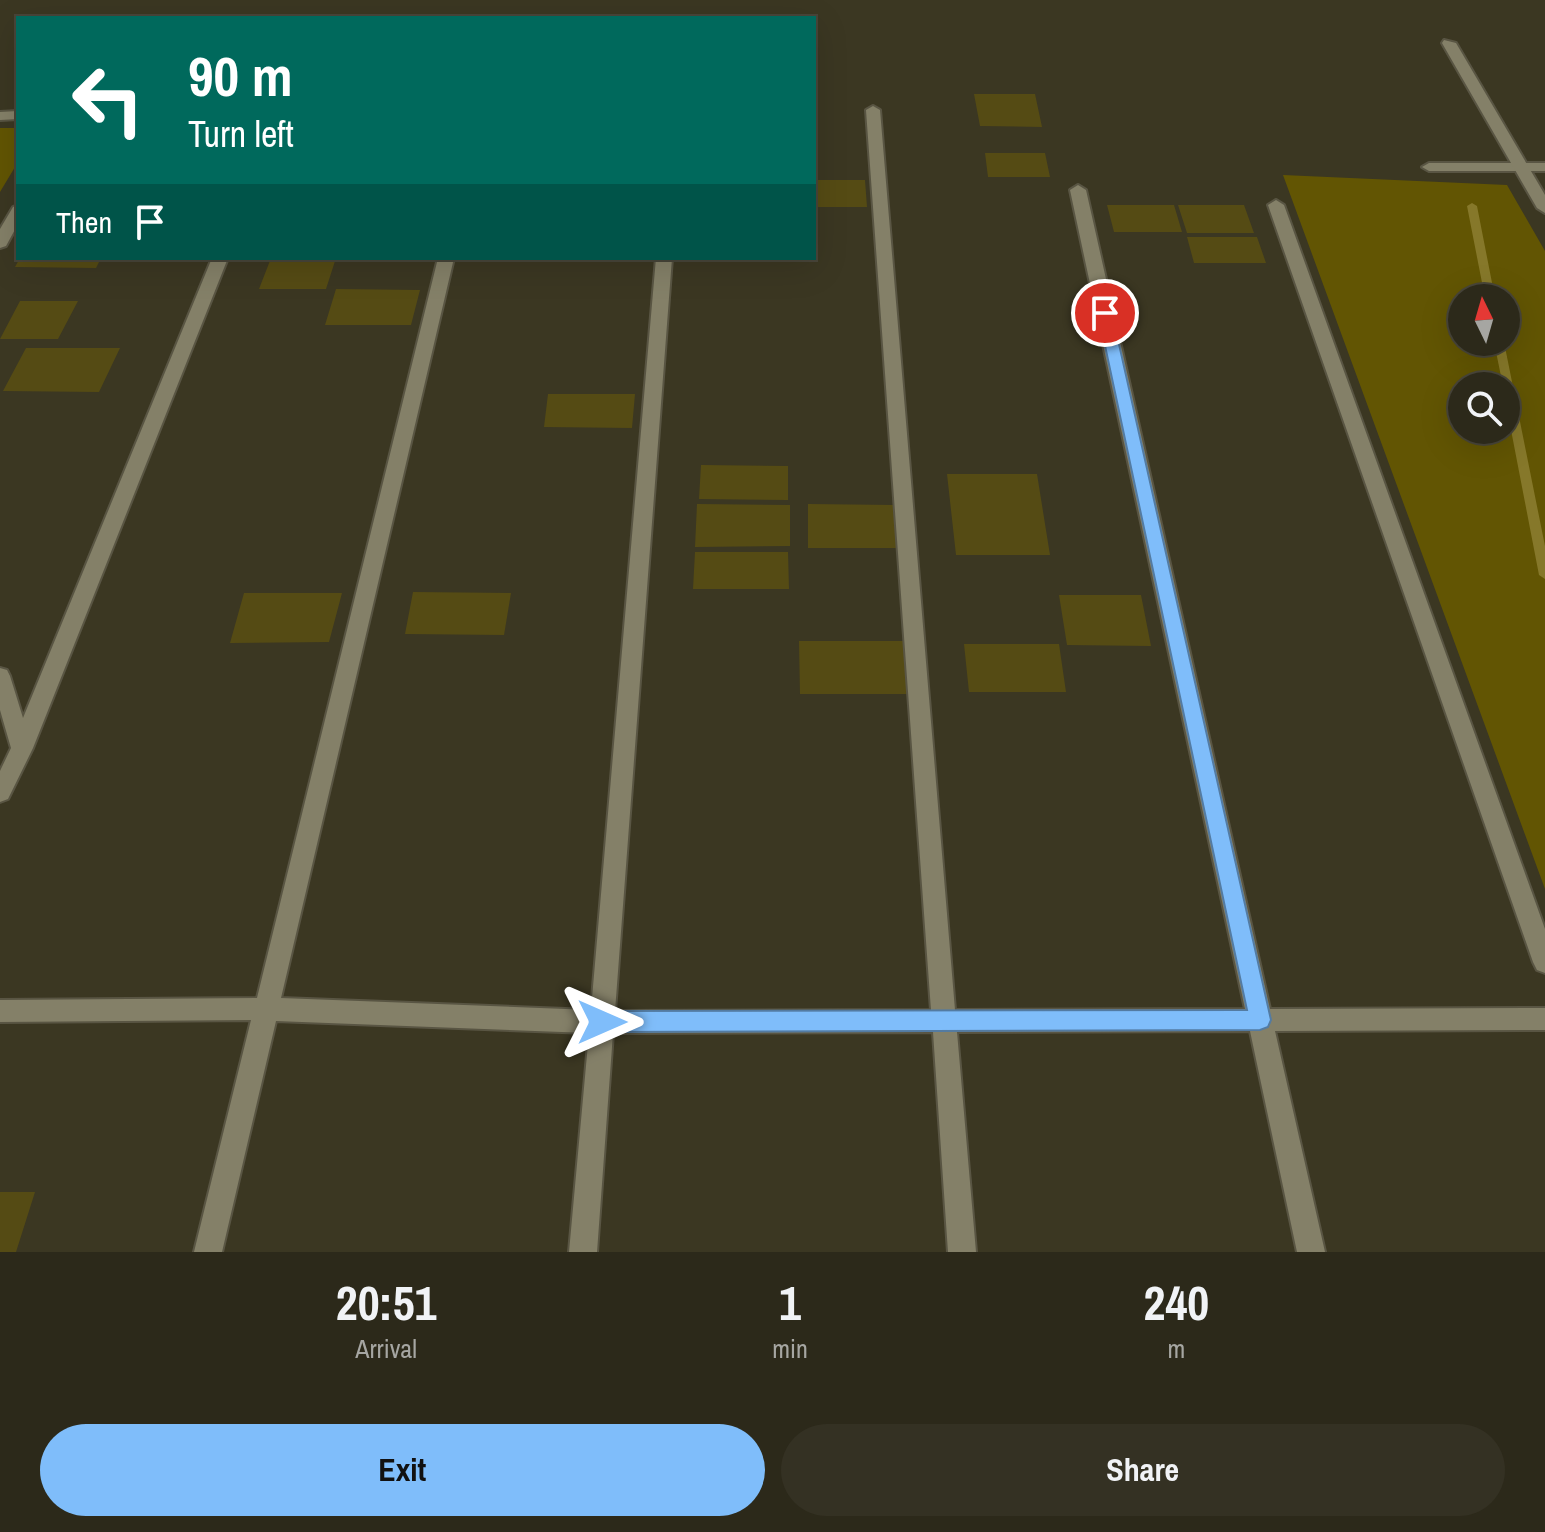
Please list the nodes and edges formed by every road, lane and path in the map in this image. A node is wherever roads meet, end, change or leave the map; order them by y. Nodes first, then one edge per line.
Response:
1 (1449, 43) dead end
2 (873, 110) dead end
3 (1429, 167) dead end
4 (1521, 167) junction
5 (1545, 167) edge
6 (1078, 190) dead end
7 (1276, 205) dead end
8 (1545, 208) edge
9 (16, 214) edge
10 (0, 243) edge
11 (219, 260) edge
12 (446, 260) edge
13 (664, 260) edge
14 (0, 676) edge
15 (22, 748) junction
16 (0, 793) edge
17 (1545, 962) edge
18 (265, 1009) junction
19 (0, 1011) edge
20 (1545, 1019) edge
21 (944, 1020) junction
22 (1260, 1020) junction
23 (602, 1022) junction
24 (208, 1252) edge
25 (583, 1252) edge
26 (962, 1252) edge
27 (1311, 1252) edge

1 - 4 street
2 - 21 street
3 - 4 street
4 - 5 street
4 - 8 street
6 - 22 street
7 - 17 street
9 - 10 street
11 - 15 street
12 - 18 street
13 - 23 street
14 - 15 street
15 - 16 street
18 - 19 street
18 - 23 street
18 - 24 street
20 - 22 street
21 - 22 street
21 - 23 street
21 - 26 street
22 - 27 street
23 - 25 street

